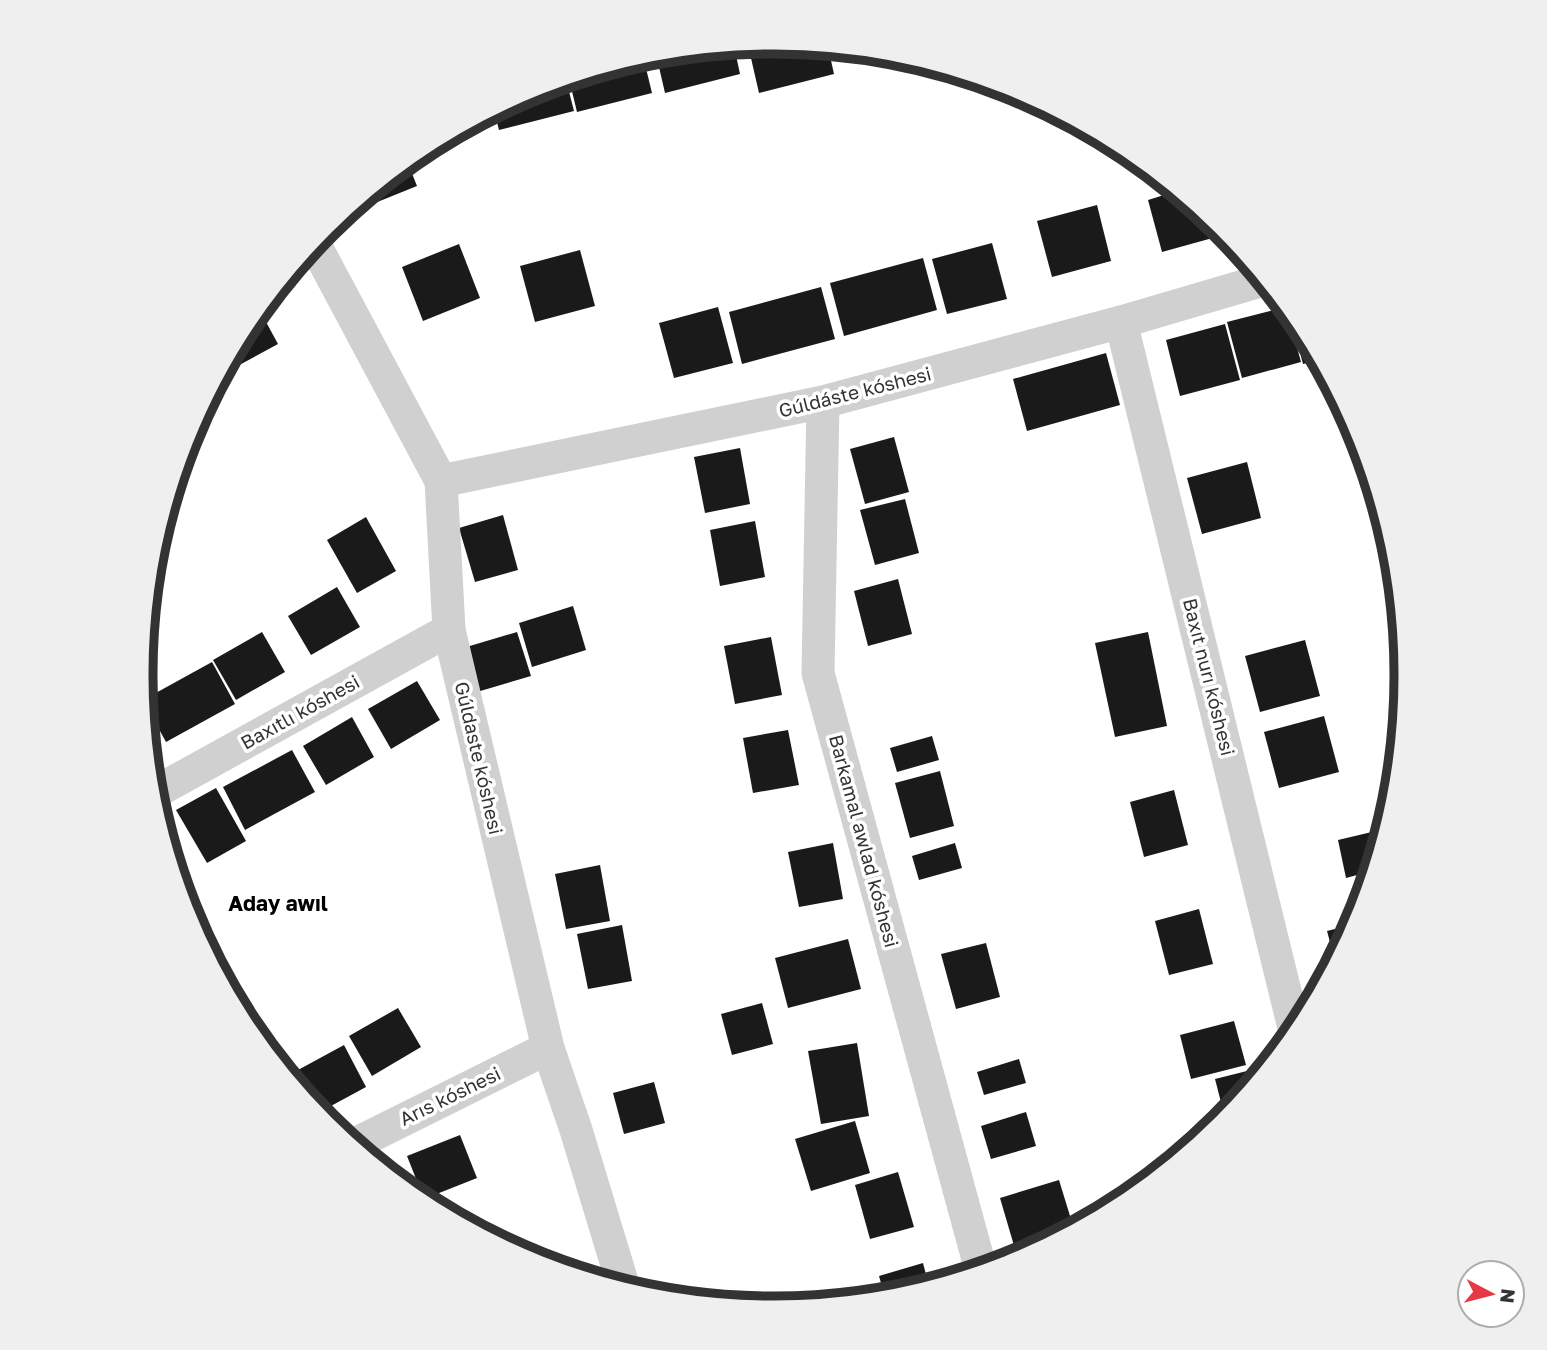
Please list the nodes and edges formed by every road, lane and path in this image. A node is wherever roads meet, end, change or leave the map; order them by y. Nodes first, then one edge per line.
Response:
1 (316, 257) edge
2 (1254, 283) edge
3 (1121, 322) junction
4 (823, 402) junction
5 (441, 481) junction
6 (449, 630) junction
7 (164, 788) edge
8 (1291, 1018) edge
9 (548, 1048) junction
10 (362, 1140) edge
11 (978, 1261) edge
12 (621, 1277) edge

1 - 5 street, Gúldaste kóshesi
2 - 3 street, Gúldáste kóshesi
3 - 4 street, Gúldáste kóshesi
3 - 8 street, Baxıt nurı kóshesi
4 - 5 street, Gúldáste kóshesi
4 - 11 street, Barkamal awlad kóshesi
5 - 6 street, Gúldaste kóshesi
6 - 7 street, Baxıtlı kóshesi
6 - 9 street, Gúldaste kóshesi
9 - 10 street, Arıs kóshesi
9 - 12 street, Gúldaste kóshesi

